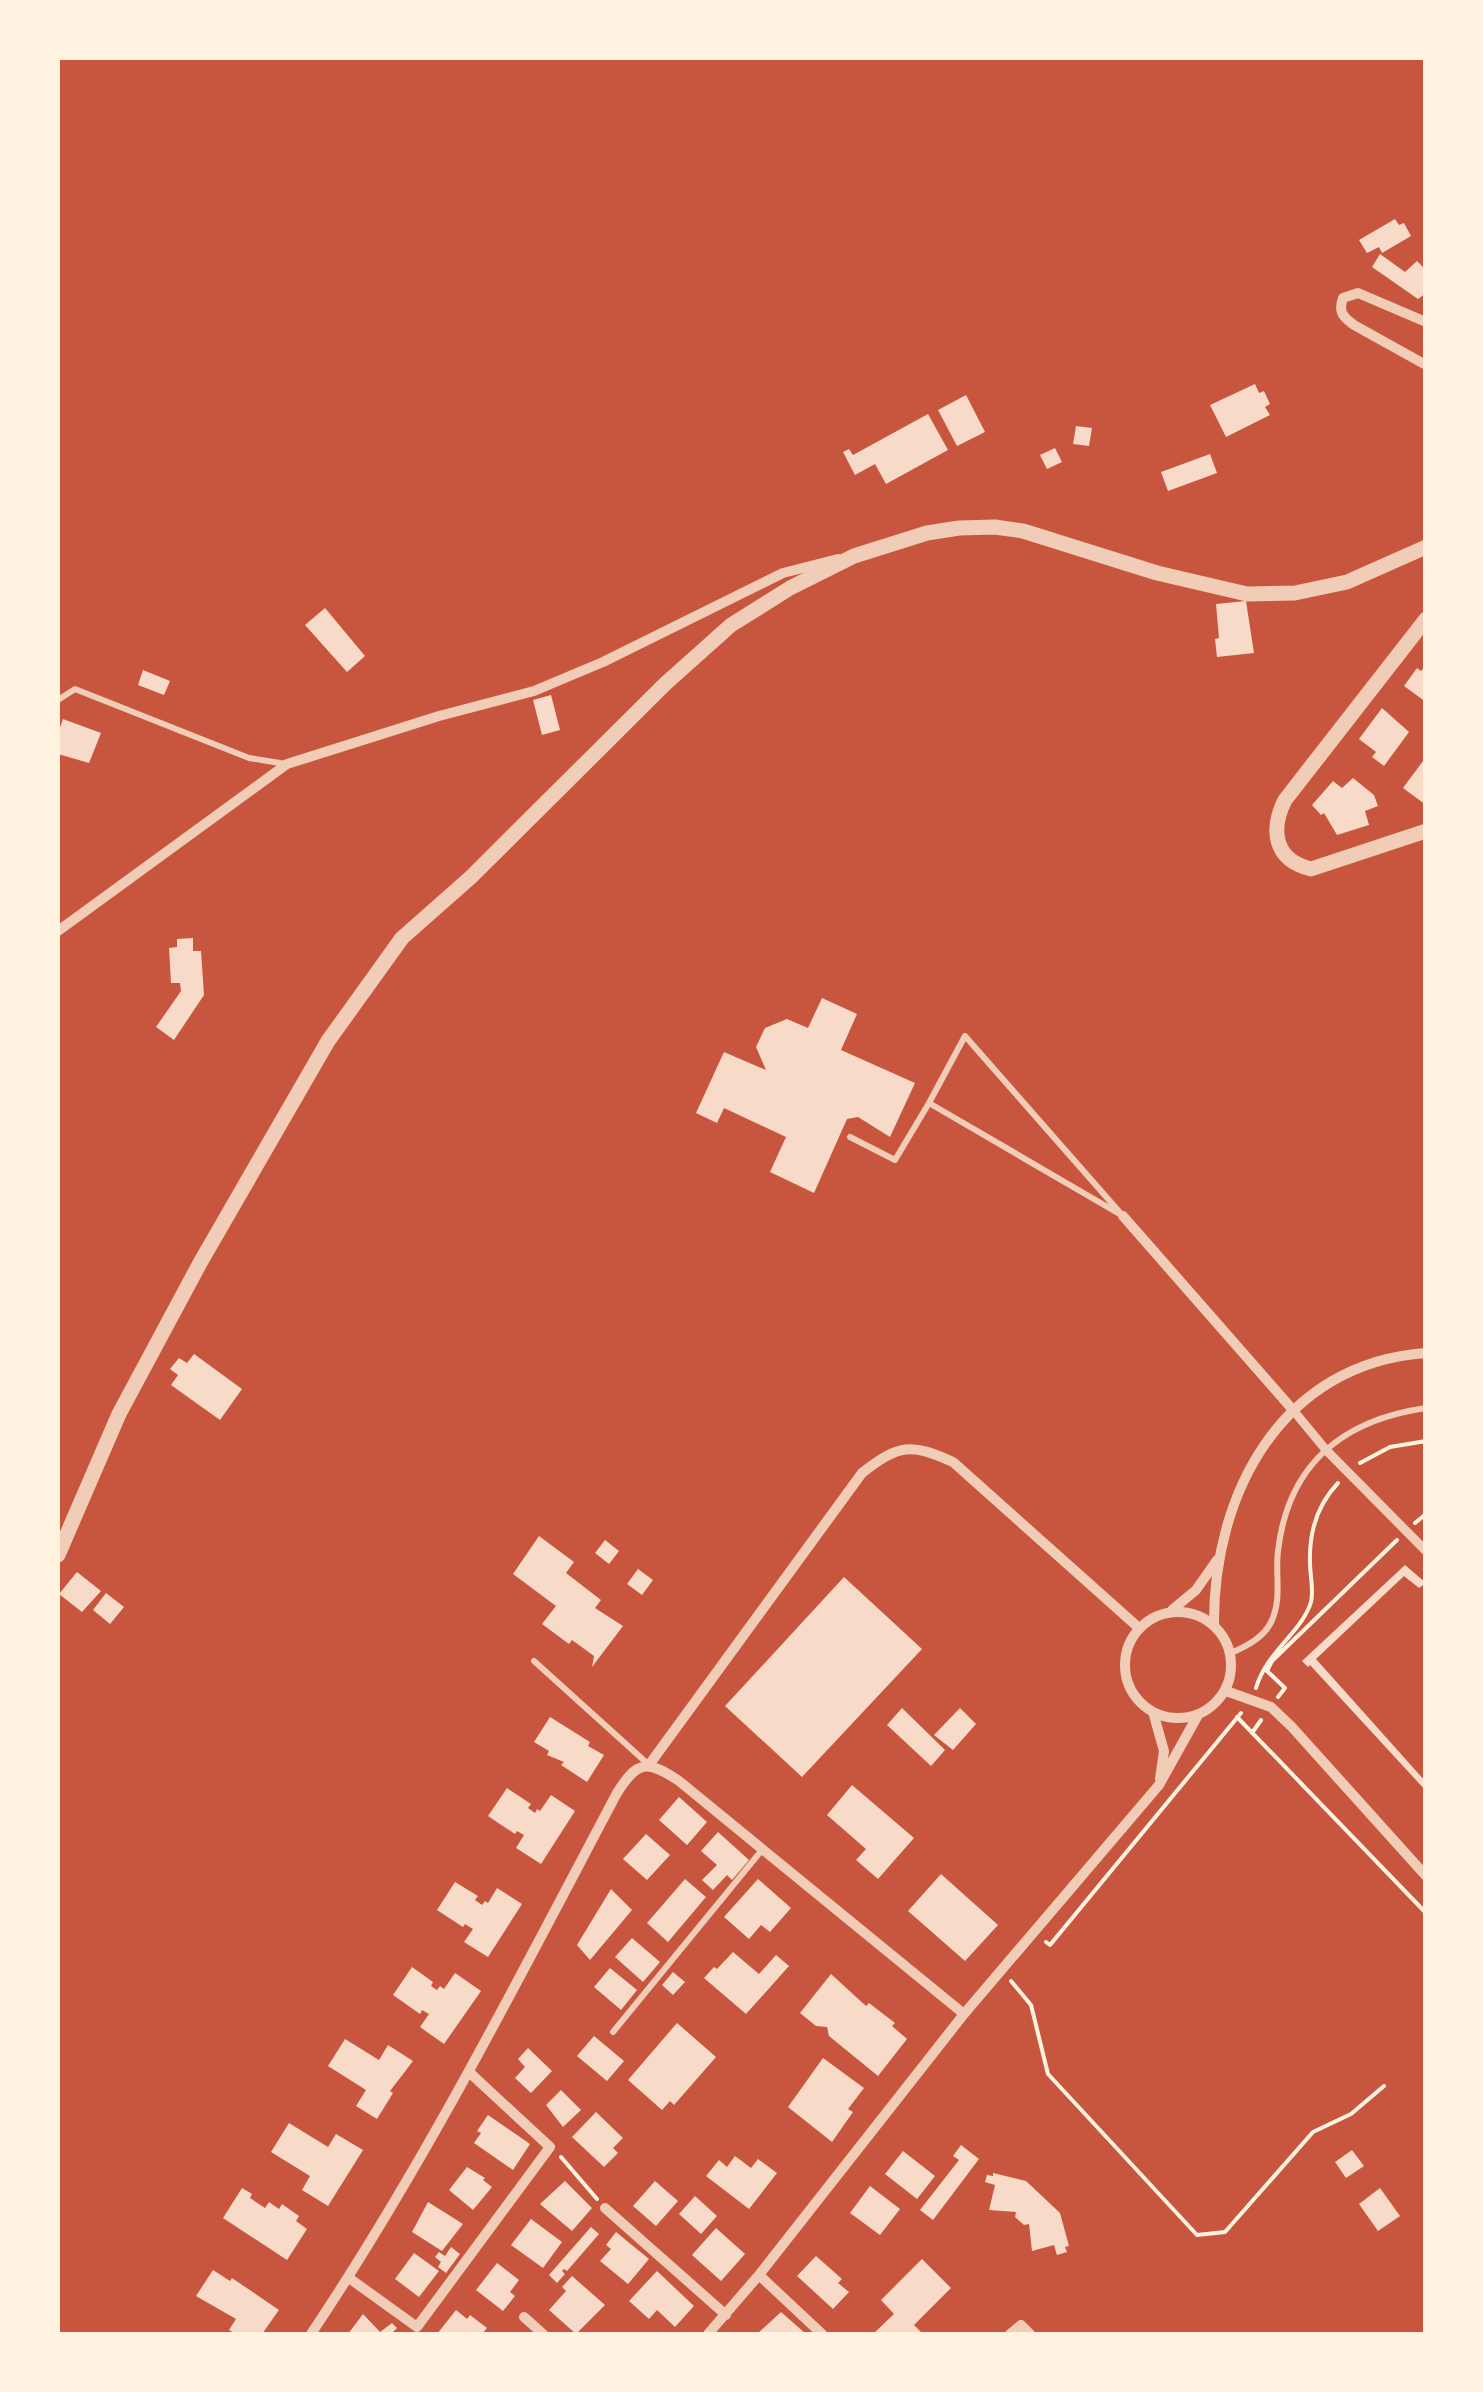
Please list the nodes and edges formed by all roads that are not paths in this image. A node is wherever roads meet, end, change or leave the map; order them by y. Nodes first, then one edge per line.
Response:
1 (1426, 322) edge
2 (1426, 365) edge
3 (1426, 548) edge
4 (854, 556) junction
5 (1426, 619) edge
6 (58, 700) edge
7 (287, 764) junction
8 (1426, 832) edge
9 (58, 930) edge
10 (929, 1103) junction
11 (850, 1137) dead end
12 (1123, 1216) junction
13 (1426, 1353) edge
14 (1426, 1408) edge
15 (1292, 1410) junction
16 (1326, 1450) junction
17 (1426, 1551) edge
18 (58, 1555) edge
19 (1218, 1559) junction
20 (1169, 1612) junction
21 (1214, 1625) junction
22 (1139, 1628) junction
23 (1230, 1653) junction
24 (534, 1661) dead end
25 (1226, 1691) junction
26 (1152, 1712) junction
27 (1198, 1715) junction
28 (649, 1765) junction
29 (1159, 1785) junction
30 (762, 1850) junction
31 (1426, 1876) edge
32 (964, 2014) junction
33 (613, 2032) dead end
34 (469, 2072) junction
35 (605, 2208) road end
36 (759, 2275) junction
37 (349, 2278) junction
38 (726, 2314) junction
39 (524, 2318) dead end
40 (312, 2334) edge
41 (544, 2334) edge
42 (708, 2334) edge
43 (822, 2334) edge
44 (1010, 2334) edge
45 (1030, 2334) edge

1 - 2 street
3 - 4 street
4 - 7 street
4 - 18 street
5 - 8 street
6 - 7 lane
7 - 9 street
10 - 11 lane
10 - 12 lane
10 - 12 lane
12 - 15 street
13 - 15 street
14 - 16 lane
15 - 16 street
15 - 19 street
16 - 17 street
16 - 23 lane
19 - 20 street
19 - 21 street
20 - 21 street
20 - 22 street
21 - 23 street
22 - 26 street
22 - 28 street
23 - 25 street
24 - 28 lane
25 - 27 street
25 - 31 street
26 - 27 street
26 - 29 street
27 - 29 street
28 - 30 street
28 - 34 street
29 - 32 street
30 - 32 street
30 - 33 lane
32 - 36 street
34 - 37 street
34 - 37 street
35 - 38 street
36 - 38 street
36 - 43 street
37 - 40 street
38 - 42 street
39 - 41 street
44 - 45 street

